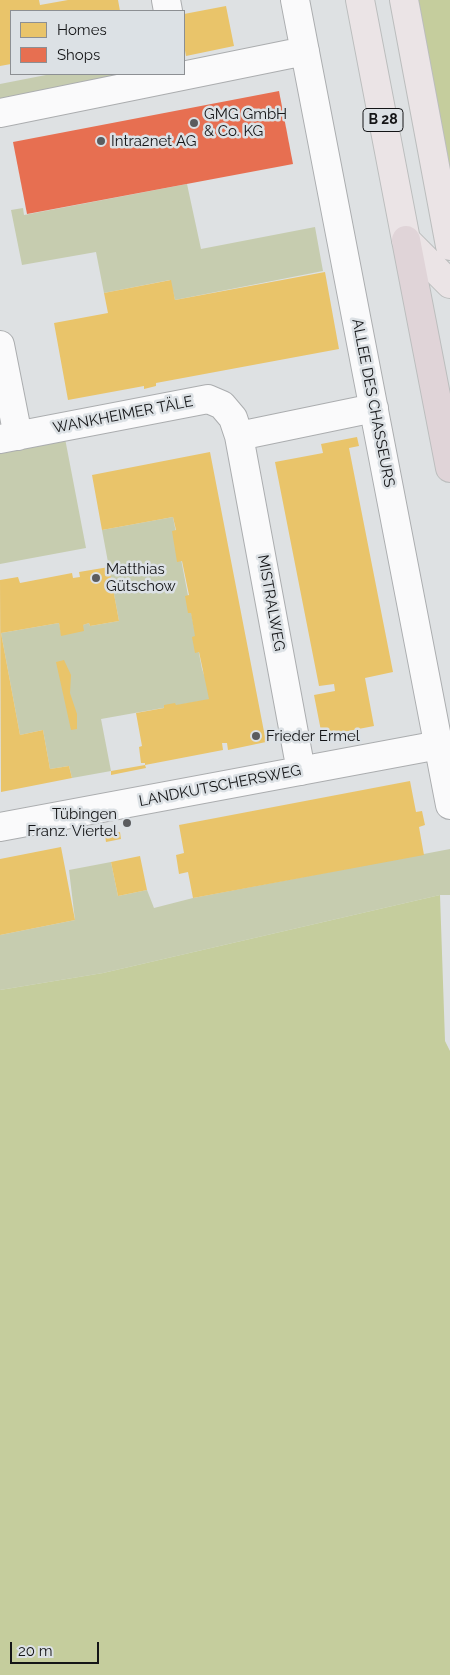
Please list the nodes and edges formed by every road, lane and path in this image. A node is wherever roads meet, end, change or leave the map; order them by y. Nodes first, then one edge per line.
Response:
1 (295, 0) edge
2 (360, 0) edge
3 (404, 0) edge
4 (305, 51) junction
5 (185, 74) edge
6 (182, 75) edge
7 (0, 113) edge
8 (406, 240) junction
9 (450, 246) edge
10 (450, 284) edge
11 (0, 345) edge
12 (374, 408) junction
13 (239, 436) junction
14 (9, 438) edge
15 (450, 468) edge
16 (439, 745) junction
17 (301, 771) junction
18 (450, 806) edge
19 (0, 828) edge

1 - 4 street, ALLEE DES CHASSEURS
2 - 8 main road, B 28
3 - 9 main road, B 28
4 - 5 street
4 - 12 street, ALLEE DES CHASSEURS
6 - 7 street
8 - 10 main road
8 - 15 highway, B 28
11 - 14 street
12 - 13 street
12 - 16 street, ALLEE DES CHASSEURS
13 - 14 street, WANKHEIMER TÄLE
13 - 17 street, MISTRALWEG
16 - 17 street, LANDKUTSCHERSWEG
16 - 18 street, ALLEE DES CHASSEURS
17 - 19 street, LANDKUTSCHERSWEG

